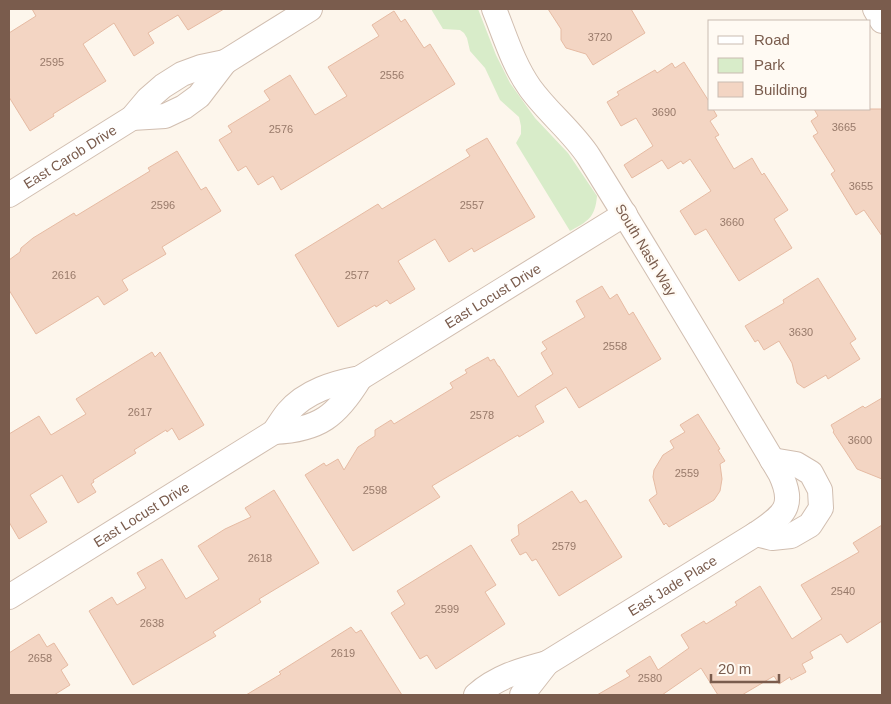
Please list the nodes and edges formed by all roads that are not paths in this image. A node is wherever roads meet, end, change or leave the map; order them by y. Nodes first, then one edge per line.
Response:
1 (310, 9) edge
2 (494, 9) edge
3 (875, 9) edge
4 (882, 21) edge
5 (9, 195) edge
6 (625, 214) junction
7 (772, 460) junction
8 (788, 499) joint
9 (756, 534) junction
10 (9, 596) edge
11 (547, 663) junction
12 (476, 695) edge
13 (522, 695) edge

1 - 5 street, East Carob Drive
2 - 6 street, South Nash Way
3 - 4 street
6 - 7 street, South Nash Way
6 - 10 street, East Locust Drive
7 - 8 street, South Nash Way
7 - 9 street
8 - 9 street, East Jade Place
9 - 11 street, East Jade Place
11 - 12 street, East Jade Place
11 - 13 street, East Jade Place

